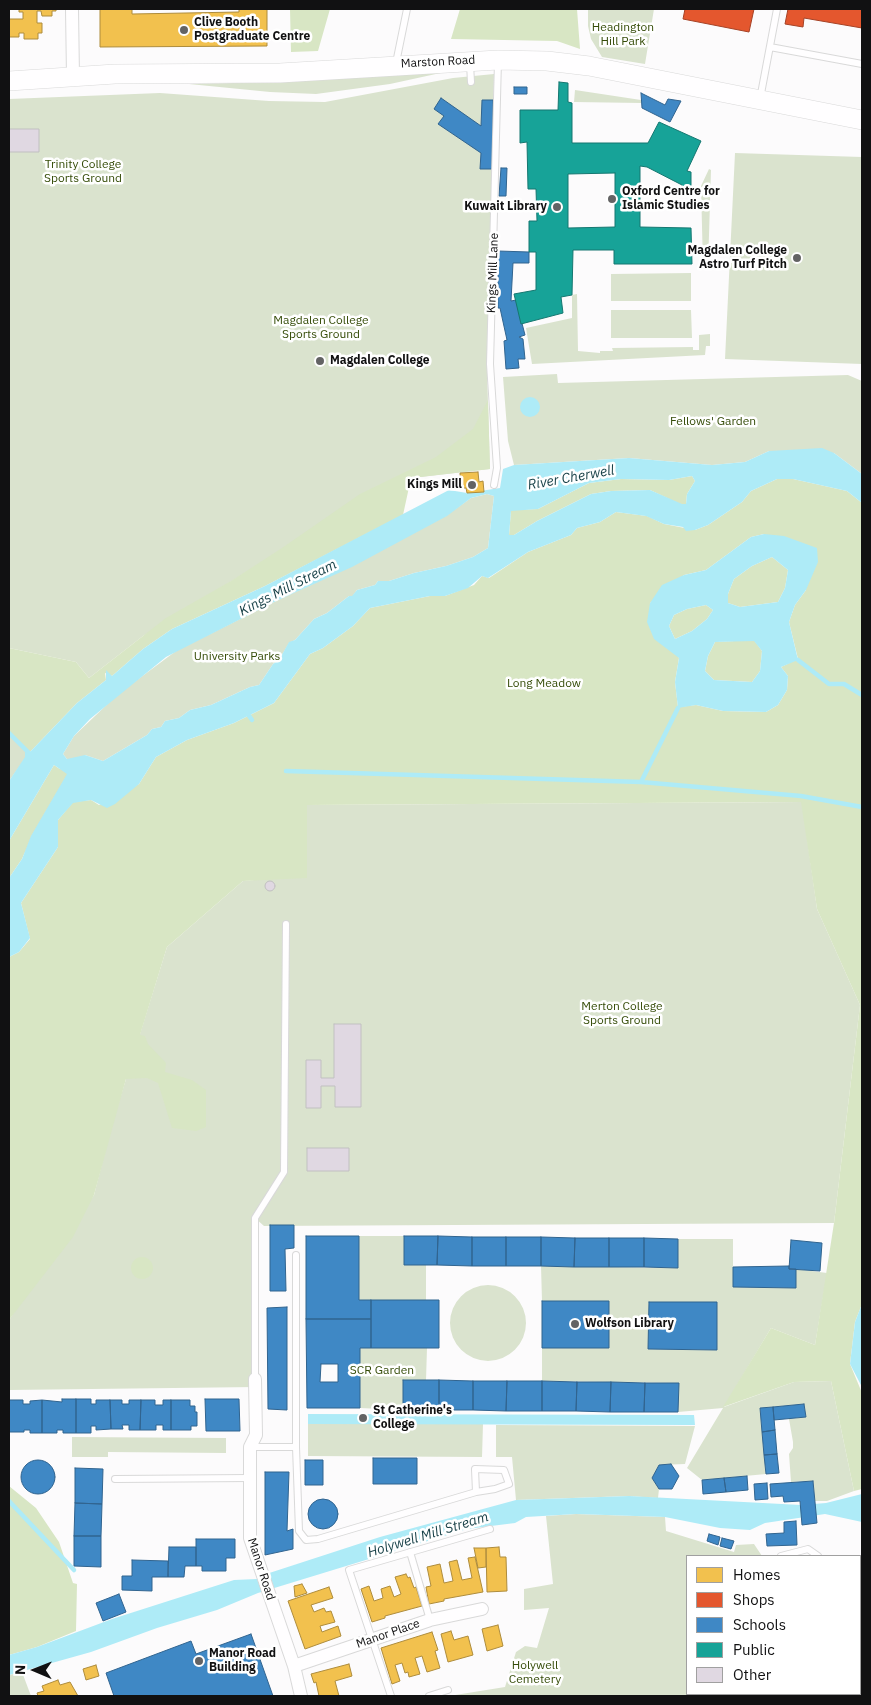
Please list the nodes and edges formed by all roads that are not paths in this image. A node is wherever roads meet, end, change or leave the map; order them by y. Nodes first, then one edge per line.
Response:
1 (72, 9) edge
2 (407, 9) edge
3 (777, 9) edge
4 (770, 47) junction
5 (498, 60) junction
6 (470, 61) junction
7 (395, 64) junction
8 (862, 64) edge
9 (73, 77) junction
10 (9, 81) edge
11 (471, 82) dead end
12 (760, 100) junction
13 (862, 120) edge
14 (494, 486) dead end
15 (286, 924) dead end
16 (296, 1255) dead end
17 (256, 1379) joint
18 (250, 1447) junction
19 (296, 1447) junction
20 (250, 1478) junction
21 (115, 1479) dead end
22 (476, 1492) junction
23 (490, 1529) dead end
24 (410, 1552) junction
25 (786, 1555) edge
26 (816, 1555) edge
27 (482, 1609) dead end
28 (430, 1620) junction
29 (372, 1640) junction
30 (294, 1666) junction
31 (448, 1690) dead end
32 (301, 1696) edge
33 (391, 1696) edge
34 (429, 1696) edge

1 - 9 street
2 - 7 lane
3 - 4 lane
4 - 8 lane
4 - 12 lane
5 - 6 main road, Marston Road
5 - 12 main road, Marston Road
5 - 14 lane, Kings Mill Lane
6 - 7 main road, Marston Road
6 - 11 lane
7 - 9 main road, Marston Road
9 - 10 main road, Marston Road
12 - 13 main road, Marston Road
15 - 17 lane
16 - 19 lane
17 - 18 street, Manor Road
18 - 19 lane
18 - 20 street, Manor Road
19 - 22 lane
20 - 21 lane
20 - 30 street, Manor Road
22 - 22 lane
23 - 24 lane
24 - 28 lane
24 - 29 lane
25 - 26 lane
27 - 28 street, Manor Place
28 - 29 street, Manor Place
29 - 30 street, Manor Place
29 - 33 lane
30 - 32 street, Manor Road
31 - 34 lane

